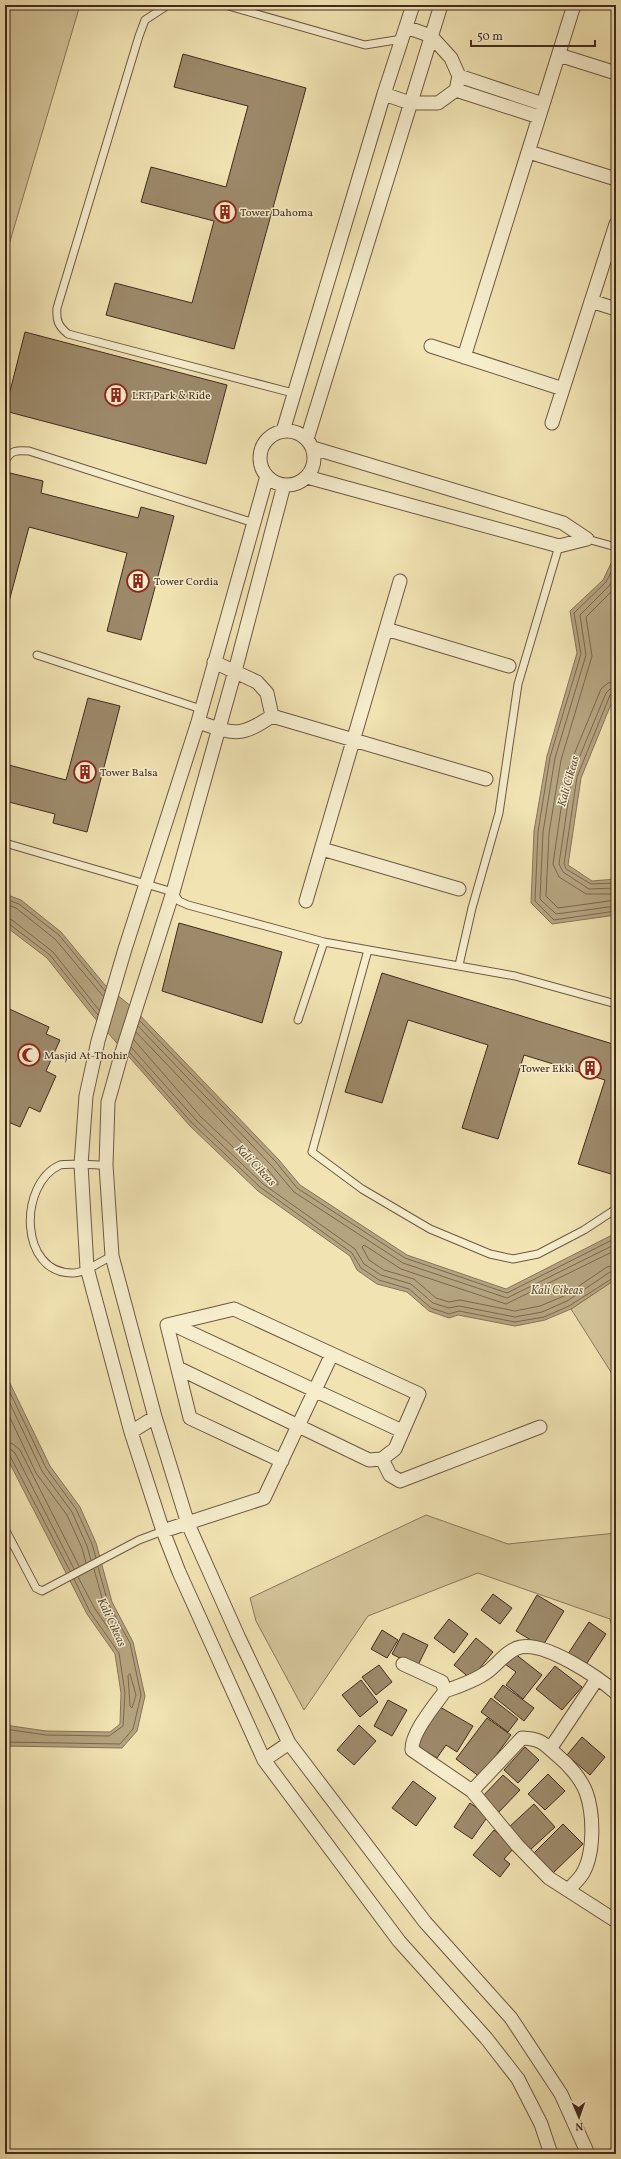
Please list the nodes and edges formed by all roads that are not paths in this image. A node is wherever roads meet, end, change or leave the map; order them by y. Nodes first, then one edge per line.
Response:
1 (168, 5) edge
2 (225, 5) edge
3 (413, 5) edge
4 (441, 5) edge
5 (574, 5) edge
6 (404, 33) junction
7 (430, 36) junction
8 (559, 55) junction
9 (616, 73) edge
10 (459, 76) junction
11 (456, 90) junction
12 (384, 94) junction
13 (410, 103) junction
14 (543, 104) junction
15 (539, 117) junction
16 (528, 152) junction
17 (616, 180) edge
18 (616, 224) edge
19 (591, 301) junction
20 (616, 309) edge
21 (431, 346) dead end
22 (464, 357) junction
23 (563, 388) junction
24 (293, 393) junction
25 (552, 423) dead end
26 (283, 431) junction
27 (310, 443) junction
28 (5, 462) edge
29 (267, 476) junction
30 (307, 477) junction
31 (284, 485) junction
32 (254, 523) junction
33 (592, 540) junction
34 (559, 546) junction
35 (616, 547) edge
36 (400, 581) dead end
37 (386, 629) junction
38 (37, 655) dead end
39 (214, 662) junction
40 (509, 666) dead end
41 (235, 671) junction
42 (201, 709) junction
43 (272, 716) junction
44 (198, 722) junction
45 (218, 729) junction
46 (354, 740) junction
47 (486, 779) dead end
48 (5, 843) edge
49 (322, 849) junction
50 (147, 884) junction
51 (459, 889) dead end
52 (173, 892) junction
53 (306, 901) dead end
54 (324, 942) junction
55 (368, 950) junction
56 (459, 965) junction
57 (616, 1004) edge
58 (298, 1020) dead end
59 (81, 1165) junction
60 (106, 1165) junction
61 (616, 1209) edge
62 (112, 1256) junction
63 (87, 1268) junction
64 (172, 1324) junction
65 (332, 1354) junction
66 (178, 1368) junction
67 (315, 1390) junction
68 (155, 1417) junction
69 (298, 1426) junction
70 (540, 1427) dead end
71 (402, 1431) junction
72 (131, 1432) junction
73 (382, 1459) junction
74 (282, 1461) junction
75 (188, 1524) junction
76 (5, 1529) edge
77 (163, 1531) junction
78 (403, 1664) dead end
79 (597, 1679) junction
80 (445, 1691) junction
81 (616, 1693) edge
82 (289, 1743) junction
83 (550, 1749) junction
84 (264, 1760) junction
85 (472, 1791) junction
86 (569, 1889) junction
87 (616, 1921) edge
88 (551, 2154) edge
89 (588, 2154) edge

1 - 24 lane
2 - 6 lane
3 - 6 street
4 - 7 street
5 - 8 street
6 - 7 street
6 - 12 street
7 - 10 street
7 - 13 street
8 - 9 street
8 - 14 street
10 - 11 street
10 - 14 street
11 - 13 street
11 - 15 street
12 - 13 street
12 - 24 street
13 - 27 street
14 - 15 street
15 - 16 street
16 - 17 street
16 - 22 street
18 - 19 street
19 - 20 street
19 - 23 street
21 - 22 street
22 - 23 street
23 - 25 street
24 - 26 street
26 - 27 street
26 - 29 street
27 - 30 street
27 - 33 street
28 - 32 lane
29 - 31 street
29 - 32 street
30 - 31 street
30 - 34 street
31 - 41 street
32 - 39 street
33 - 34 street
33 - 35 lane
34 - 56 lane
36 - 37 street
37 - 40 street
37 - 46 street
38 - 42 lane
39 - 41 street
39 - 42 street
41 - 43 street
41 - 45 street
42 - 44 street
43 - 45 street
43 - 46 street
44 - 45 street
44 - 50 street
45 - 52 street
46 - 47 street
46 - 49 street
48 - 50 lane
49 - 51 street
49 - 53 street
50 - 52 lane
50 - 59 street
52 - 54 lane
52 - 60 street
54 - 55 lane
54 - 58 lane
55 - 56 lane
55 - 61 lane
56 - 57 lane
59 - 60 lane
59 - 63 street
59 - 63 lane
60 - 62 street
62 - 63 lane
62 - 68 street
63 - 72 street
64 - 65 street
64 - 66 street
64 - 67 street
65 - 67 street
65 - 71 street
66 - 69 street
66 - 74 street
67 - 69 street
67 - 71 street
68 - 72 street
68 - 75 street
69 - 73 street
69 - 74 street
70 - 73 street
71 - 73 street
72 - 77 street
74 - 75 street
75 - 77 street
75 - 82 street
76 - 77 lane
77 - 84 street
78 - 80 street
79 - 80 street
79 - 81 street
79 - 83 street
80 - 85 street
82 - 84 street
82 - 89 street
83 - 85 street
83 - 86 street
84 - 88 street
85 - 86 street
86 - 87 street

